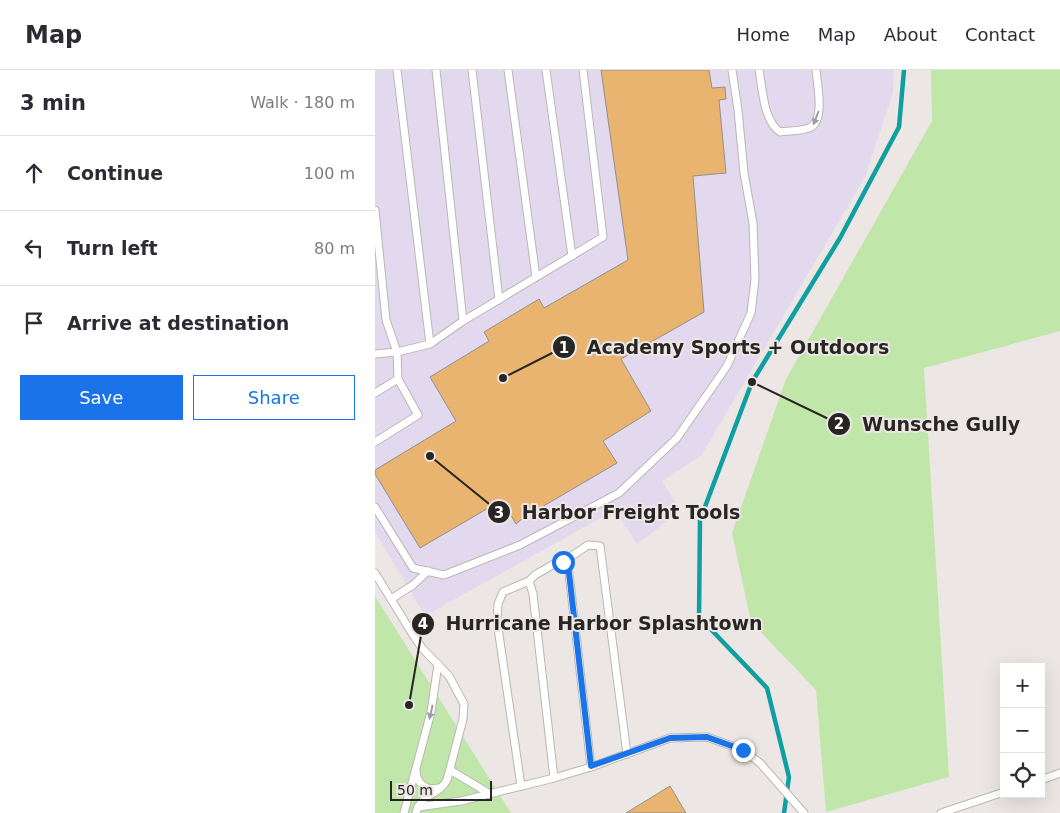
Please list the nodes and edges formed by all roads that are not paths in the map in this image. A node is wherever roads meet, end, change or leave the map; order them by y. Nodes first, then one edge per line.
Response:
1 (397, 70) edge
2 (436, 70) edge
3 (473, 70) edge
4 (508, 70) edge
5 (547, 70) edge
6 (583, 70) edge
7 (732, 70) edge
8 (759, 70) edge
9 (816, 70) edge
10 (375, 210) edge
11 (376, 220) edge
12 (572, 256) junction
13 (536, 277) junction
14 (499, 300) junction
15 (463, 321) junction
16 (430, 344) junction
17 (397, 352) junction
18 (375, 354) edge
19 (398, 379) junction
20 (375, 393) edge
21 (375, 442) edge
22 (375, 507) edge
23 (563, 562) junction
24 (428, 571) junction
25 (375, 573) edge
26 (529, 582) junction
27 (391, 598) junction
28 (438, 664) junction
29 (627, 754) junction
30 (591, 766) junction
31 (416, 768) junction
32 (450, 770) junction
33 (1060, 773) edge
34 (554, 778) junction
35 (1045, 779) edge
36 (521, 786) junction
37 (442, 787) junction
38 (1000, 793) edge
39 (490, 794) junction
40 (417, 810) edge
41 (404, 813) edge
42 (804, 813) edge
43 (941, 813) edge

1 - 16 lane
2 - 15 lane
3 - 14 lane
4 - 13 lane
5 - 12 lane
6 - 12 lane
7 - 24 lane
9 -> 8 lane
10 - 11 lane
11 - 17 lane
12 - 13 lane
13 - 14 lane
14 - 15 lane
15 - 16 lane
16 - 17 lane
17 - 18 lane
17 - 19 lane
19 - 20 lane
19 - 21 lane
22 - 24 lane
23 - 26 lane
23 - 29 lane
23 - 30 lane
24 - 27 lane
25 - 27 lane
26 - 34 lane
26 - 36 lane
27 - 28 lane
28 -> 31 lane
28 - 32 lane
29 - 30 lane
29 - 42 lane
30 - 34 lane
31 - 37 lane
31 - 41 lane
32 - 37 lane
32 - 39 lane
33 - 35 lane
34 - 36 lane
36 - 39 lane
37 - 40 lane
38 - 43 lane
39 - 40 lane

